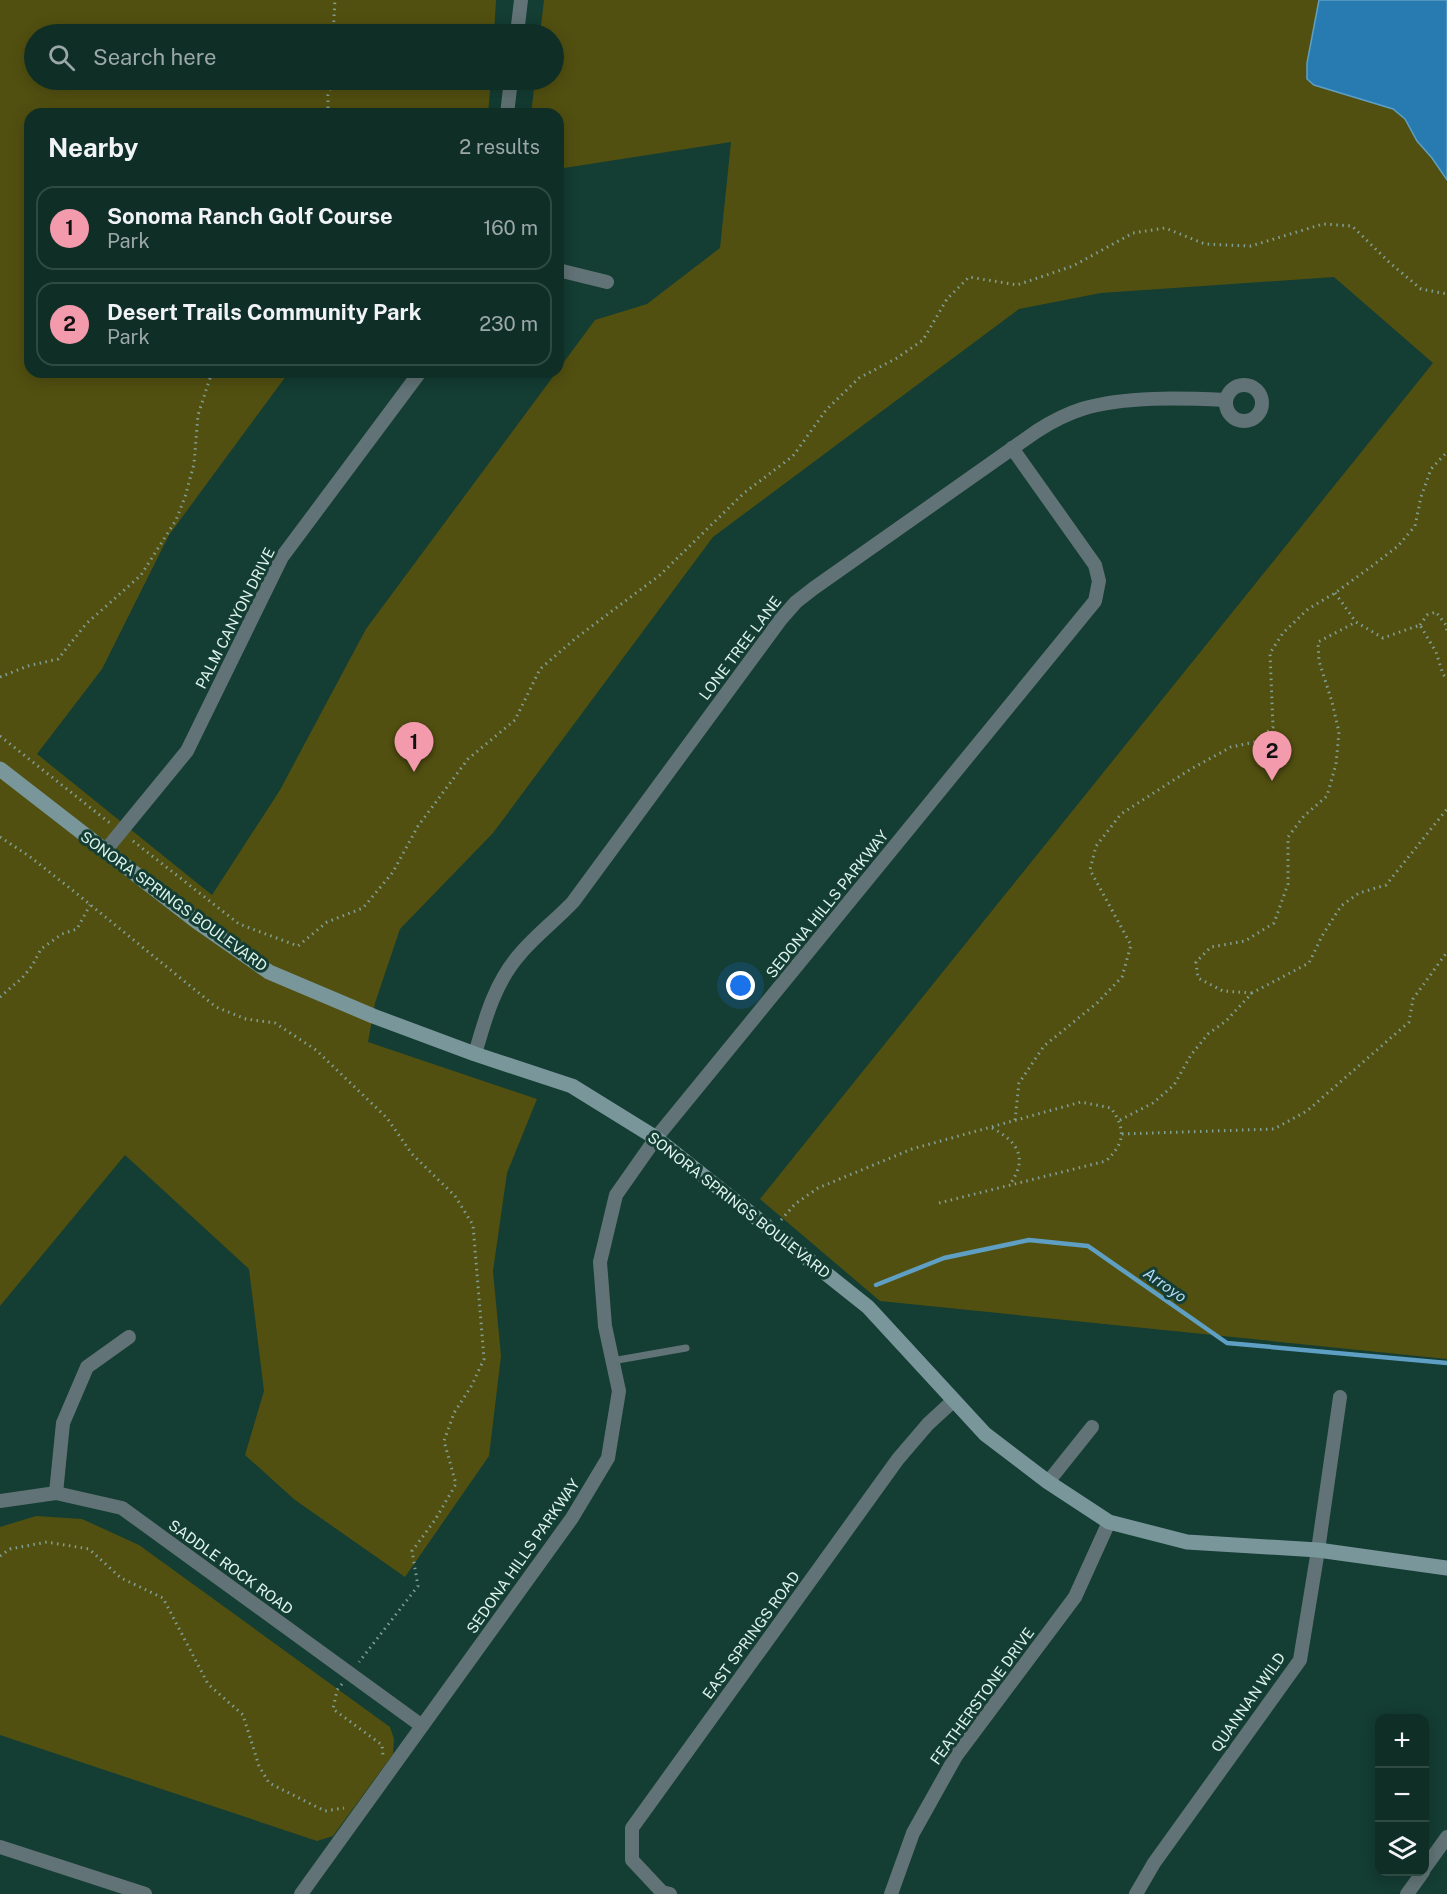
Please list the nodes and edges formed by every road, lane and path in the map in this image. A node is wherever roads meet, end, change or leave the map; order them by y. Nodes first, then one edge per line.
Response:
1 (335, 0) edge
2 (520, 0) edge
3 (334, 24) edge
4 (517, 24) edge
5 (330, 90) edge
6 (510, 90) edge
7 (328, 108) edge
8 (508, 108) edge
9 (564, 272) edge
10 (606, 282) dead end
11 (1447, 294) edge
12 (210, 378) edge
13 (416, 378) edge
14 (1226, 400) dead end
15 (1012, 448) junction
16 (1447, 452) edge
17 (1335, 593) junction
18 (1356, 622) junction
19 (1420, 625) junction
20 (1447, 631) edge
21 (0, 677) edge
22 (1447, 680) edge
23 (0, 736) edge
24 (0, 769) edge
25 (1447, 809) edge
26 (121, 832) junction
27 (0, 837) edge
28 (105, 851) junction
29 (90, 905) junction
30 (1447, 952) edge
31 (1252, 993) junction
32 (0, 997) edge
33 (475, 1054) junction
34 (1015, 1120) junction
35 (1120, 1120) junction
36 (991, 1127) junction
37 (1122, 1134) junction
38 (656, 1138) junction
39 (1009, 1185) junction
40 (935, 1204) dead end
41 (771, 1230) junction
42 (129, 1337) dead end
43 (686, 1348) dead end
44 (612, 1361) junction
45 (1340, 1397) dead end
46 (953, 1401) junction
47 (1092, 1427) dead end
48 (1048, 1482) junction
49 (56, 1493) junction
50 (0, 1501) edge
51 (1109, 1522) junction
52 (1318, 1550) junction
53 (0, 1556) edge
54 (1447, 1568) edge
55 (350, 1674) junction
56 (422, 1726) junction
57 (383, 1760) dead end
58 (345, 1808) dead end
59 (1447, 1837) edge
60 (0, 1847) edge
61 (1429, 1863) edge
62 (1420, 1876) edge
63 (145, 1894) edge
64 (301, 1894) edge
65 (670, 1894) edge
66 (891, 1894) edge
67 (1136, 1894) edge
68 (1407, 1894) edge

1 - 3 path
2 - 4 street
5 - 7 path
6 - 8 street
9 - 10 street
11 - 26 path
12 - 21 path
13 - 26 street, PALM CANYON DRIVE
14 - 15 street, LONE TREE LANE
15 - 33 street, LONE TREE LANE
15 - 38 street, SEDONA HILLS PARKWAY
16 - 17 path
17 - 18 path
17 - 34 path
18 - 19 path
18 - 31 path
19 - 20 path
19 - 22 path
23 - 26 path
24 - 28 street, SONORA SPRINGS BOULEVARD
25 - 31 path
26 - 28 street, PALM CANYON DRIVE
27 - 29 path
28 - 33 street, SONORA SPRINGS BOULEVARD
29 - 32 path
29 - 55 path
30 - 37 path
31 - 35 path
33 - 38 street, SONORA SPRINGS BOULEVARD
34 - 35 path
34 - 36 path
35 - 37 path
36 - 39 path
36 - 41 path
37 - 39 path
38 - 41 street, SONORA SPRINGS BOULEVARD
38 - 44 street, SEDONA HILLS PARKWAY
39 - 40 path
41 - 46 street, SONORA SPRINGS BOULEVARD
42 - 49 street
43 - 44 lane
44 - 56 street, SEDONA HILLS PARKWAY
45 - 52 street, QUANNAN WILD
46 - 48 street, SONORA SPRINGS BOULEVARD
46 - 65 street, EAST SPRINGS ROAD
47 - 48 street
48 - 51 street, SONORA SPRINGS BOULEVARD
49 - 50 street, SADDLE ROCK ROAD
49 - 55 street, SADDLE ROCK ROAD
51 - 52 street, SONORA SPRINGS BOULEVARD
51 - 66 street, FEATHERSTONE DRIVE
52 - 54 street, SONORA SPRINGS BOULEVARD
52 - 67 street, QUANNAN WILD
53 - 58 path
55 - 56 street, SADDLE ROCK ROAD
55 - 57 path
56 - 64 street, SEDONA HILLS PARKWAY
59 - 61 street
60 - 63 street
62 - 68 street

